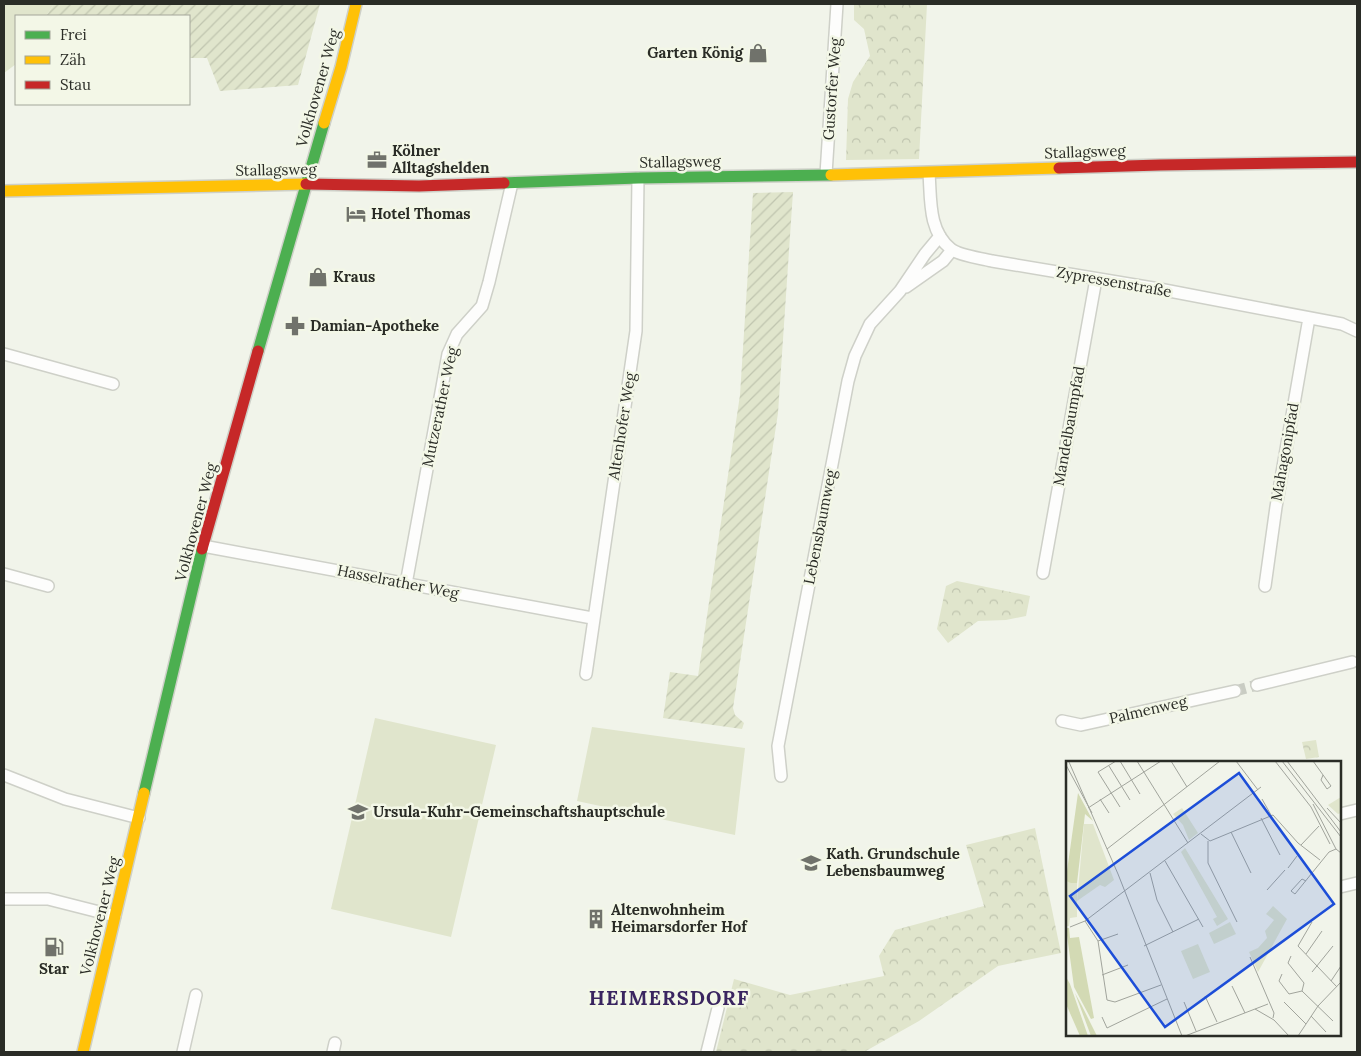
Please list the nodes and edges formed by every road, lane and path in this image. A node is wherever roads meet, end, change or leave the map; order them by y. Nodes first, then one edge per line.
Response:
1 (356, 4) edge
2 (837, 4) edge
3 (1357, 162) edge
4 (929, 173) junction
5 (826, 174) junction
6 (638, 178) junction
7 (512, 183) junction
8 (306, 184) junction
9 (4, 191) edge
10 (940, 236) junction
11 (952, 250) junction
12 (1096, 279) junction
13 (900, 291) junction
14 (1309, 318) junction
15 (1357, 331) edge
16 (4, 354) edge
17 (113, 384) dead end
18 (203, 546) junction
19 (1043, 573) dead end
20 (4, 574) edge
21 (406, 584) junction
22 (48, 586) dead end
23 (1265, 586) dead end
24 (592, 618) junction
25 (1352, 662) dead end
26 (586, 674) dead end
27 (1258, 685) tunnel mouth
28 (1235, 691) tunnel mouth
29 (1062, 720) dead end
30 (4, 775) edge
31 (781, 776) dead end
32 (1357, 810) edge
33 (1341, 814) edge
34 (139, 818) junction
35 (1357, 883) edge
36 (1341, 887) edge
37 (4, 899) edge
38 (115, 916) junction
39 (196, 995) dead end
40 (718, 1008) dead end
41 (83, 1052) edge
42 (183, 1052) edge
43 (707, 1052) edge

1 - 8 street, Volkhovener Weg
2 - 5 street, Gustorfer Weg
3 - 4 street, Stallagsweg
4 - 5 street, Stallagsweg
4 - 10 street
5 - 6 street, Stallagsweg
6 - 7 street, Stallagsweg
6 - 24 street, Altenhofer Weg
7 - 8 street, Stallagsweg
7 - 21 street, Mutzerather Weg
8 - 9 street, Stallagsweg
8 - 18 street, Volkhovener Weg
10 - 11 street
10 - 13 street, Lebensbaumweg
11 - 12 street, Zypressenstraße
11 - 13 street, Lebensbaumweg
12 - 14 street, Zypressenstraße
12 - 19 street, Mandelbaumpfad
13 - 31 street, Lebensbaumweg
14 - 15 street, Zypressenstraße
14 - 23 street, Mahagonipfad
16 - 17 street
18 - 21 street, Hasselrather Weg
18 - 34 street, Volkhovener Weg
20 - 22 street
21 - 24 street, Hasselrather Weg
24 - 26 street, Altenhofer Weg
25 - 27 street
28 - 29 street, Palmenweg
30 - 34 street
32 - 33 street
34 - 38 street, Volkhovener Weg
35 - 36 street
37 - 38 street
38 - 41 street, Volkhovener Weg
39 - 42 street
40 - 43 street

